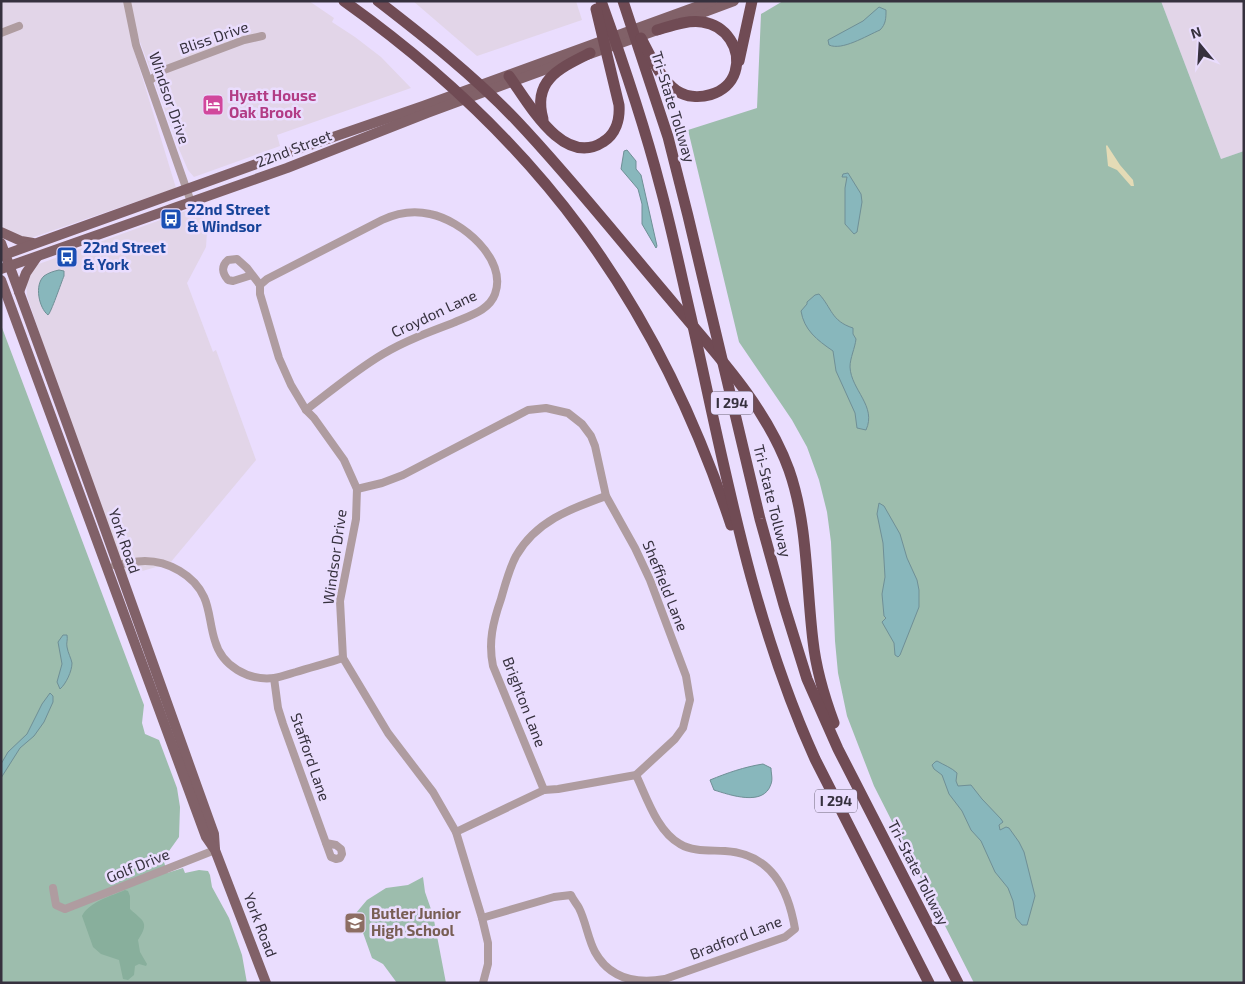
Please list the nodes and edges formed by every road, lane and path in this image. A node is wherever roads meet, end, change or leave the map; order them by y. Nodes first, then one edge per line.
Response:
1 (127, 1) edge
2 (344, 1) edge
3 (378, 1) edge
4 (623, 1) edge
5 (712, 1) edge
6 (734, 1) edge
7 (752, 1) edge
8 (596, 2) edge
9 (19, 26) dead end
10 (656, 26) junction
11 (1, 32) edge
12 (262, 36) dead end
13 (593, 50) junction
14 (735, 74) junction
15 (511, 79) junction
16 (149, 81) junction
17 (441, 104) junction
18 (545, 126) junction
19 (187, 189) junction
20 (191, 202) junction
21 (1, 232) edge
22 (1, 242) edge
23 (34, 244) junction
24 (3, 255) edge
25 (38, 256) junction
26 (6, 268) edge
27 (252, 275) dead end
28 (1, 280) edge
29 (260, 285) junction
30 (19, 292) junction
31 (4, 296) edge
32 (306, 410) junction
33 (357, 489) junction
34 (606, 496) junction
35 (116, 565) junction
36 (106, 566) junction
37 (760, 611) junction
38 (344, 658) junction
39 (274, 678) junction
40 (636, 774) junction
41 (544, 790) junction
42 (862, 796) junction
43 (456, 832) junction
44 (326, 843) dead end
45 (215, 850) junction
46 (53, 888) dead end
47 (482, 918) junction
48 (680, 974) junction
49 (622, 981) edge
50 (266, 983) edge
51 (483, 983) edge
52 (683, 983) edge
53 (929, 983) edge
54 (958, 983) edge

1 - 16 street, Windsor Drive
2 - 37 highway
3 - 42 highway
4 - 14 highway
4 - 42 highway, Tri-State Tollway / I 294
5 - 10 main road
6 - 10 main road
7 - 14 highway
8 - 18 highway
8 - 37 highway, I 294
9 - 11 street
10 - 13 main road, 22nd Street
10 - 14 highway
12 - 16 street, Bliss Drive
13 - 15 main road, 22nd Street
13 - 18 highway
15 - 17 main road, 22nd Street
15 - 18 highway
16 - 19 street, Windsor Drive
17 - 19 main road, 22nd Street
17 - 20 main road, 22nd Street
19 - 20 street, Windsor Drive
19 - 23 main road, 22nd Street
20 - 25 main road, 22nd Street
21 - 23 main road
22 - 24 main road, York Road
23 - 24 main road, 22nd Street
24 - 26 main road, York Road
25 - 26 main road, 22nd Street
25 - 30 main road
26 - 30 main road, York Road
27 - 29 street, Windsor Drive
28 - 31 main road, York Road
29 - 32 street, Windsor Drive
29 - 32 street, Croydon Lane
30 - 35 main road, York Road
31 - 36 main road, York Road
32 - 33 street, Windsor Drive
33 - 34 street, Sheffield Lane
33 - 38 street, Windsor Drive
34 - 40 street, Sheffield Lane
34 - 41 street, Brighton Lane
35 - 36 street
35 - 39 street
35 - 45 main road, York Road
36 - 45 main road, York Road
37 - 53 highway, I 294
38 - 39 street
38 - 43 street, Windsor Drive
39 - 44 street, Stafford Lane
40 - 41 street, Sheffield Lane
40 - 48 street, Bradford Lane
41 - 43 street, Sheffield Lane
42 - 54 highway, Tri-State Tollway / I 294
43 - 47 street, Windsor Drive
45 - 46 street, Golf Drive
45 - 50 main road, York Road
47 - 49 street, Bradford Lane
47 - 51 street, Windsor Drive
48 - 49 street, Bradford Lane
48 - 52 street

